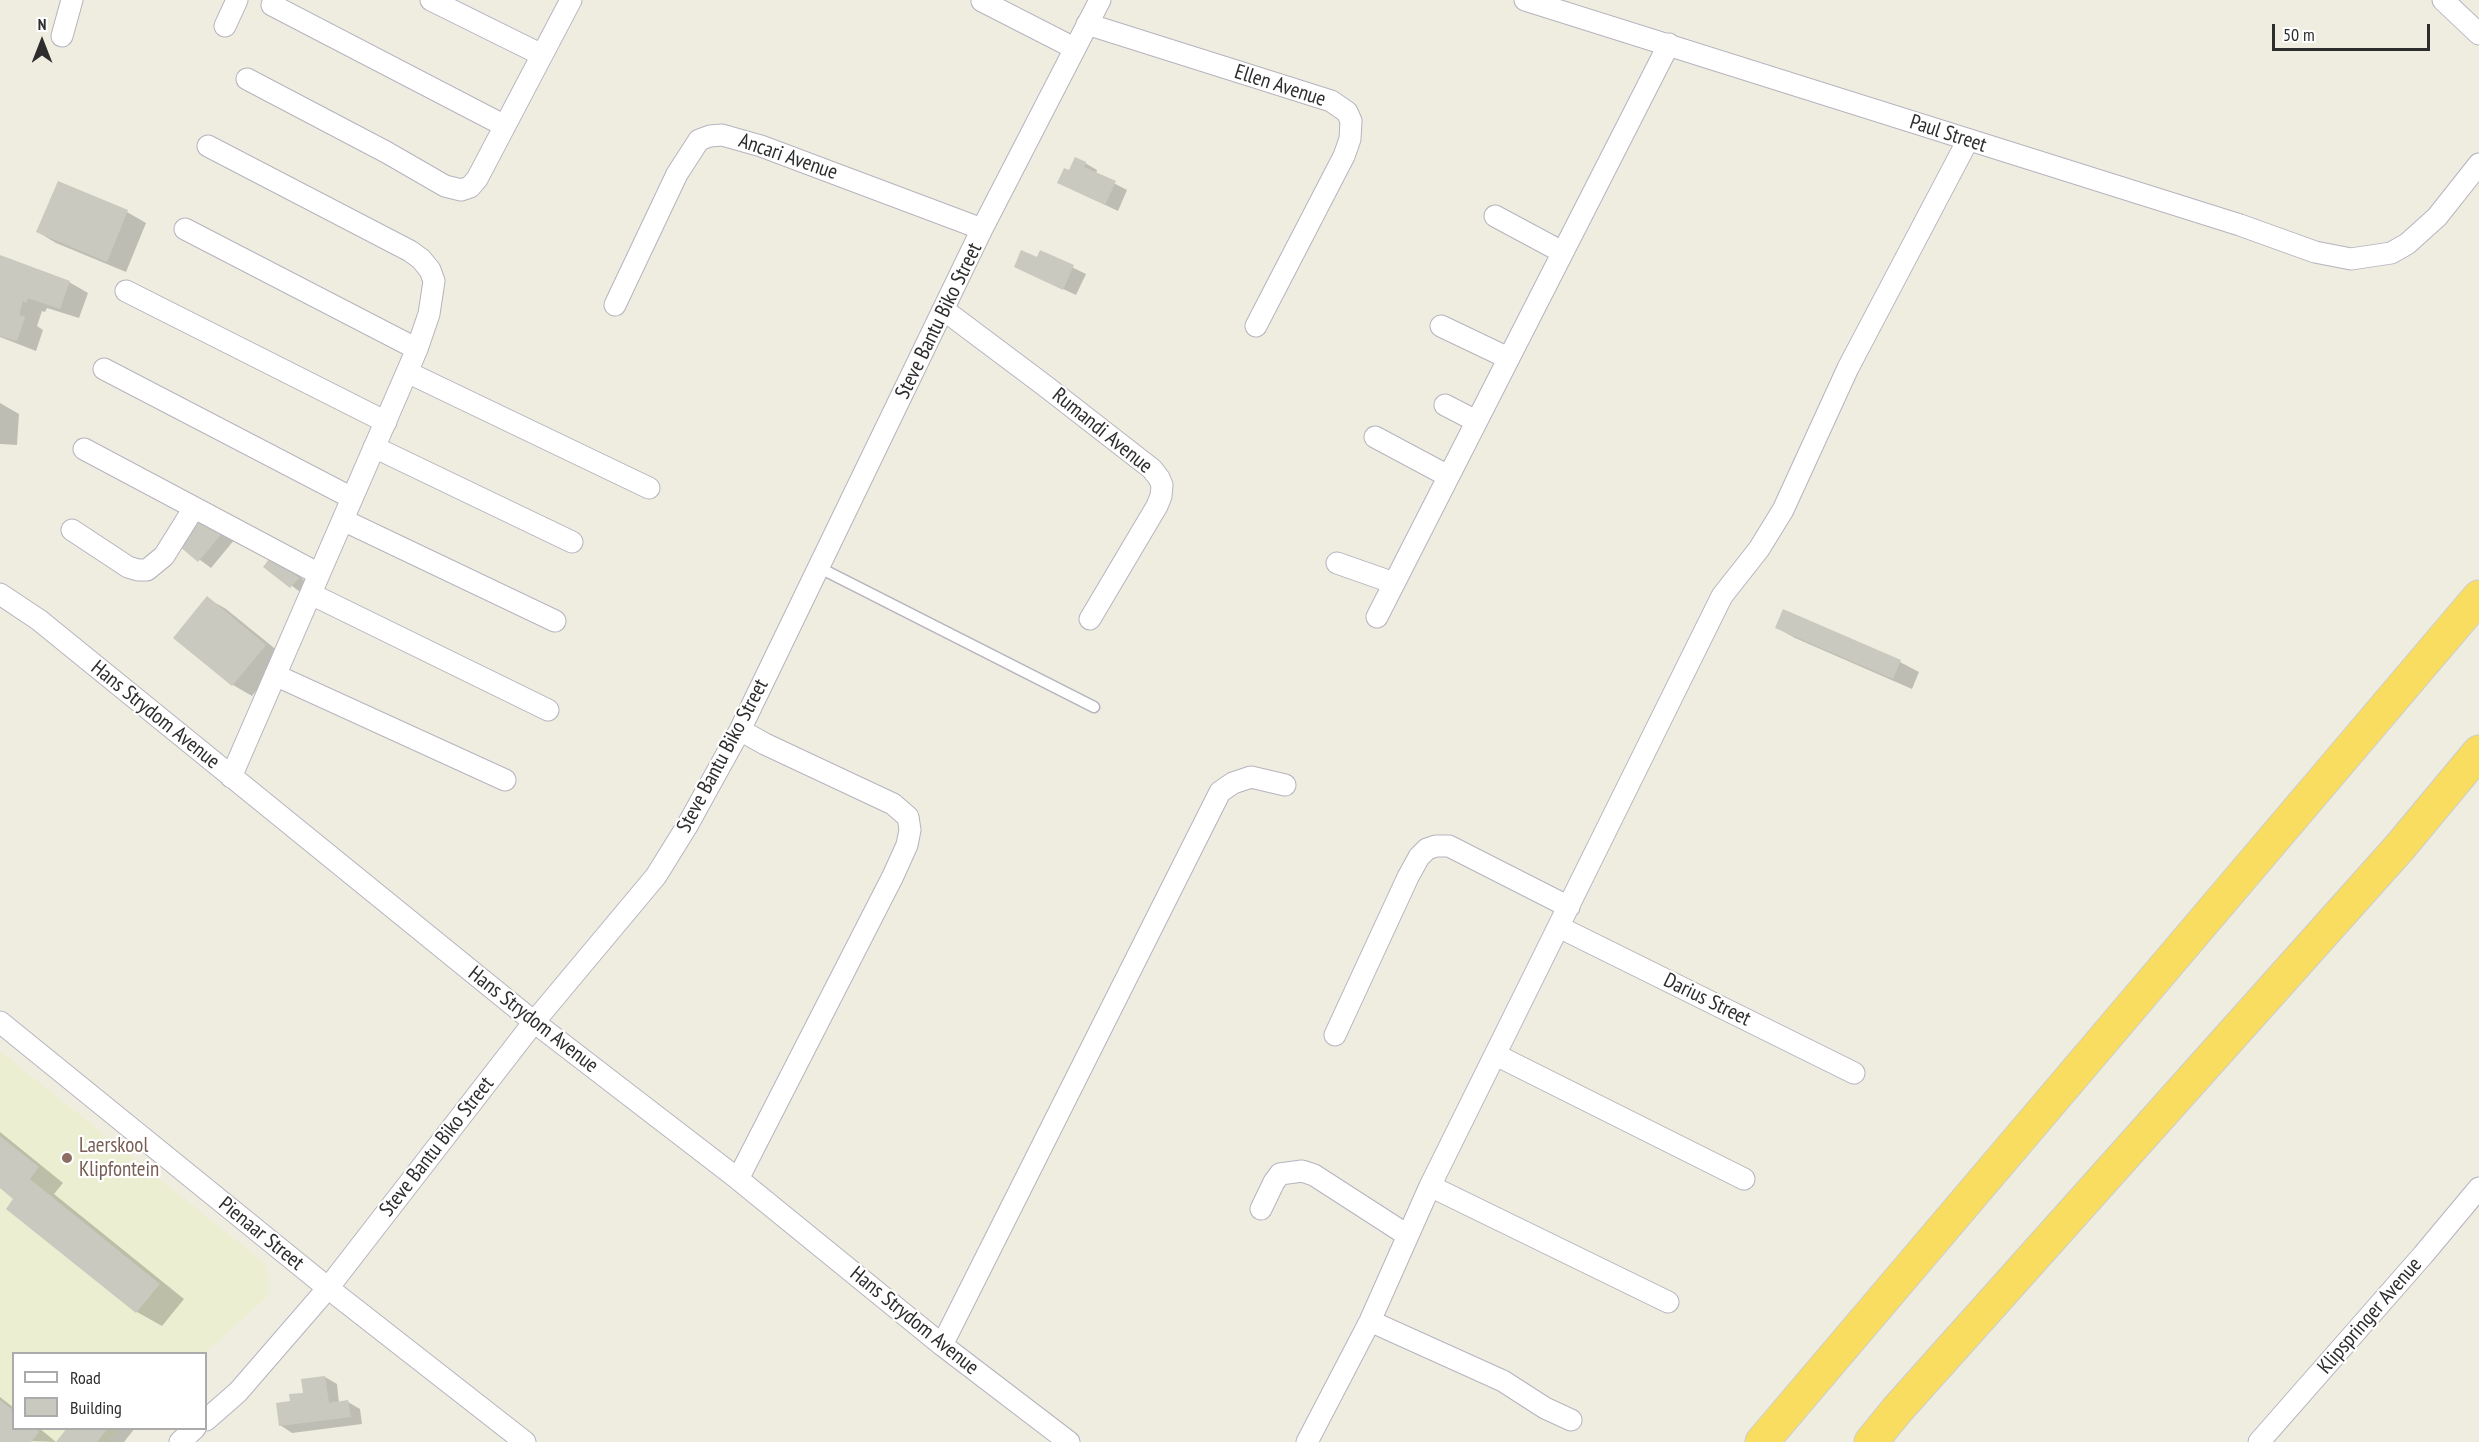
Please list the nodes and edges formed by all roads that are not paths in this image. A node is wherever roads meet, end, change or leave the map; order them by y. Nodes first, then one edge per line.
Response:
1 (72, 0) edge
2 (237, 0) edge
3 (431, 0) edge
4 (571, 0) edge
5 (1100, 0) edge
6 (1525, 0) edge
7 (2444, 0) edge
8 (982, 2) dead end
9 (272, 5) dead end
10 (1087, 24) junction
11 (225, 26) dead end
12 (2479, 34) edge
13 (62, 36) dead end
14 (1669, 44) junction
15 (1074, 48) junction
16 (543, 55) junction
17 (247, 79) dead end
18 (505, 126) junction
19 (1968, 140) junction
20 (208, 146) dead end
21 (2479, 164) edge
22 (1495, 216) dead end
23 (184, 229) dead end
24 (982, 229) junction
25 (1562, 252) junction
26 (126, 291) dead end
27 (615, 305) dead end
28 (944, 310) junction
29 (1257, 326) dead end
30 (1441, 327) dead end
31 (417, 349) junction
32 (1508, 358) junction
33 (104, 369) dead end
34 (407, 372) junction
35 (1445, 405) dead end
36 (1476, 421) junction
37 (386, 422) junction
38 (1375, 437) dead end
39 (374, 447) junction
40 (84, 449) dead end
41 (1448, 476) junction
42 (649, 488) dead end
43 (352, 498) junction
44 (194, 508) junction
45 (343, 520) junction
46 (72, 530) dead end
47 (572, 542) dead end
48 (1336, 563) dead end
49 (820, 568) junction
50 (319, 574) junction
51 (1394, 583) junction
52 (0, 594) edge
53 (311, 594) junction
54 (2479, 597) edge
55 (1377, 617) dead end
56 (1090, 620) dead end
57 (555, 621) dead end
58 (275, 675) junction
59 (1094, 707) dead end
60 (549, 710) dead end
61 (740, 730) junction
62 (2479, 752) edge
63 (231, 777) junction
64 (505, 780) dead end
65 (1285, 785) dead end
66 (1569, 907) junction
67 (1559, 927) junction
68 (0, 1022) edge
69 (534, 1022) junction
70 (1335, 1035) dead end
71 (1496, 1055) junction
72 (1854, 1073) dead end
73 (738, 1179) junction
74 (1744, 1179) dead end
75 (1430, 1186) junction
76 (2479, 1188) edge
77 (1261, 1209) dead end
78 (1407, 1235) junction
79 (328, 1288) junction
80 (1668, 1302) dead end
81 (1370, 1321) junction
82 (942, 1345) junction
83 (207, 1419) edge
84 (1571, 1420) dead end
85 (193, 1430) edge
86 (180, 1442) edge
87 (525, 1442) edge
88 (1069, 1442) edge
89 (1307, 1442) edge
90 (1762, 1442) edge
91 (1871, 1442) edge
92 (2259, 1442) edge

1 - 13 street
2 - 11 street
3 - 16 street
4 - 16 street
5 - 10 street, Steve Bantu Biko Street
6 - 14 street, Paul Street
7 - 12 street
8 - 15 street
9 - 18 street
10 - 15 street, Steve Bantu Biko Street
10 - 29 street, Ellen Avenue
14 - 19 street, Paul Street
14 - 25 street
15 - 24 street, Steve Bantu Biko Street
16 - 18 street
17 - 18 street
19 - 21 street, Paul Street
19 - 66 street
20 - 31 street
22 - 25 street
23 - 31 street
24 - 27 street, Ancari Avenue
24 - 28 street, Steve Bantu Biko Street
25 - 32 street
26 - 37 street
28 - 49 street, Steve Bantu Biko Street
28 - 56 street, Rumandi Avenue
30 - 32 street
31 - 34 street
32 - 36 street
33 - 43 street
34 - 37 street
34 - 42 street
35 - 36 street
36 - 41 street
37 - 39 street
38 - 41 street
39 - 43 street
39 - 47 street
40 - 44 street
41 - 51 street
43 - 45 street
44 - 46 street
44 - 50 street
45 - 50 street
45 - 57 street
48 - 51 street
49 - 59 lane
49 - 61 street, Steve Bantu Biko Street
50 - 53 street
51 - 55 street
52 - 63 street, Hans Strydom Avenue
53 - 58 street
53 - 60 street
54 - 90 highway
58 - 63 street
58 - 64 street
61 - 69 street, Steve Bantu Biko Street
61 - 73 street
62 - 91 highway
63 - 69 street, Hans Strydom Avenue
65 - 82 street
66 - 67 street
66 - 70 street
67 - 71 street
67 - 72 street, Darius Street
68 - 79 street, Pienaar Street
69 - 73 street, Hans Strydom Avenue
69 - 79 street, Steve Bantu Biko Street
71 - 74 street
71 - 75 street
73 - 82 street, Hans Strydom Avenue
75 - 78 street
75 - 80 street
76 - 92 street, Klipspringer Avenue
77 - 78 street
78 - 81 street
79 - 83 street, Steve Bantu Biko Street
79 - 87 street, Pienaar Street
81 - 84 street
81 - 89 street
82 - 88 street, Hans Strydom Avenue
85 - 86 street

